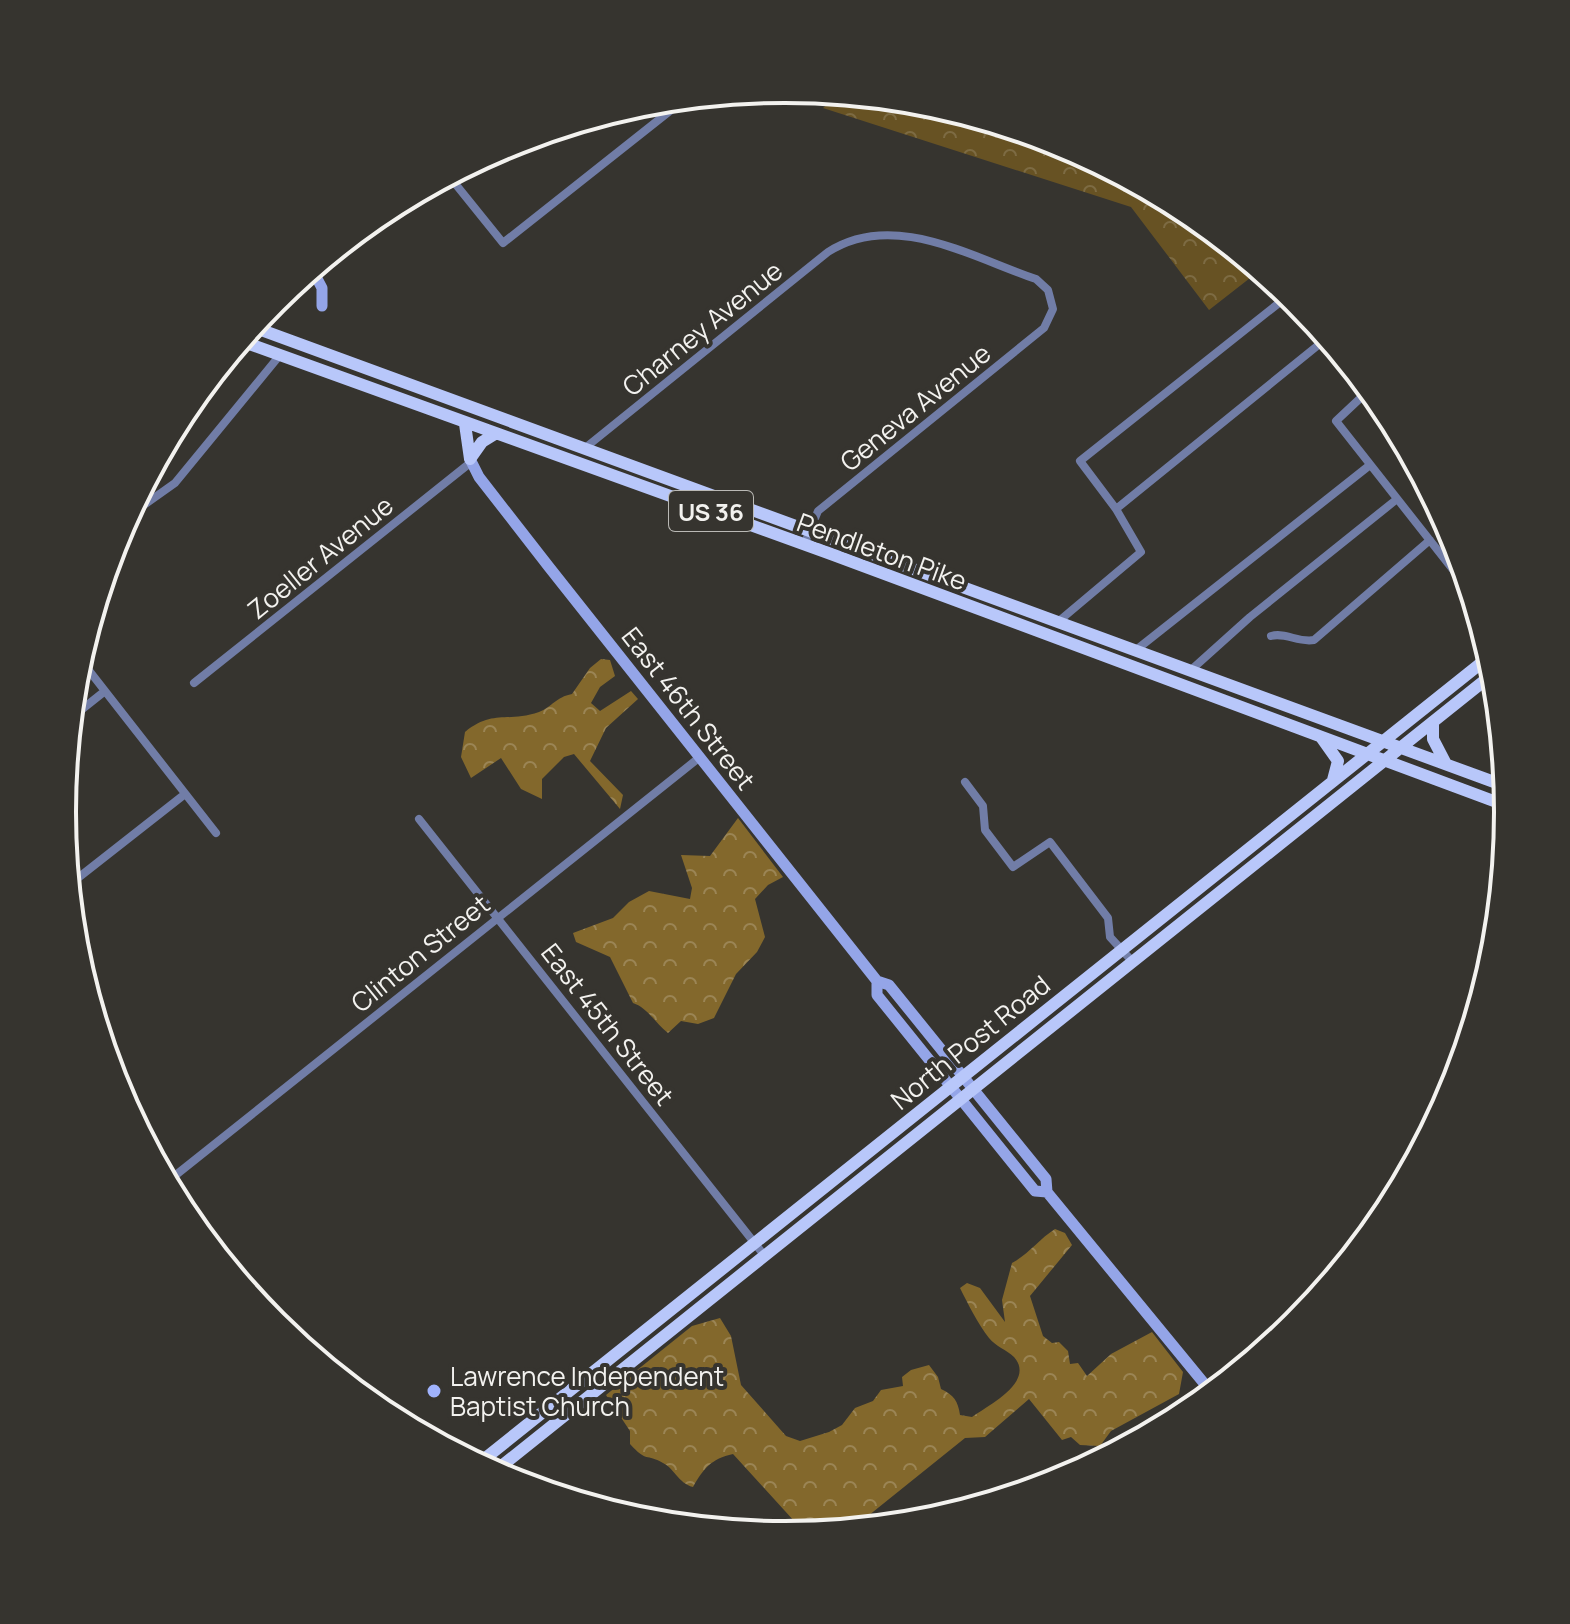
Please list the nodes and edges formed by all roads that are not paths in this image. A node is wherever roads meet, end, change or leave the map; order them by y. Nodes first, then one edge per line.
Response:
1 (667, 114) edge
2 (456, 184) edge
3 (318, 279) edge
4 (1053, 302) joint
5 (1278, 304) edge
6 (322, 306) dead end
7 (265, 331) edge
8 (252, 345) edge
9 (1318, 345) edge
10 (280, 355) junction
11 (1360, 398) edge
12 (465, 424) junction
13 (495, 434) junction
14 (585, 448) junction
15 (470, 461) junction
16 (1370, 465) junction
17 (1397, 499) junction
18 (147, 503) edge
19 (1116, 509) junction
20 (810, 529) junction
21 (1430, 540) junction
22 (804, 545) junction
23 (1448, 564) edge
24 (1059, 621) junction
25 (1271, 636) dead end
26 (1136, 650) junction
27 (1478, 665) edge
28 (1191, 670) junction
29 (90, 672) edge
30 (194, 683) dead end
31 (1482, 683) edge
32 (105, 691) junction
33 (84, 708) edge
34 (1433, 722) junction
35 (1319, 735) junction
36 (1385, 739) junction
37 (1402, 746) junction
38 (1368, 753) junction
39 (700, 757) junction
40 (1385, 760) junction
41 (1446, 764) junction
42 (1333, 781) junction
43 (1493, 781) edge
44 (965, 782) dead end
45 (185, 794) junction
46 (1494, 801) edge
47 (419, 819) dead end
48 (216, 833) dead end
49 (80, 877) edge
50 (498, 917) junction
51 (1120, 950) junction
52 (1132, 961) junction
53 (877, 981) junction
54 (962, 1076) junction
55 (950, 1086) junction
56 (972, 1088) junction
57 (960, 1098) junction
58 (176, 1175) edge
59 (1047, 1192) junction
60 (754, 1242) junction
61 (764, 1255) junction
62 (1204, 1383) edge
63 (488, 1456) edge
64 (505, 1463) edge

1 - 2 street
3 - 6 street
4 - 14 street, Charney Avenue
4 - 20 street, Geneva Avenue
5 - 19 street
7 - 14 main road, Pendleton Pike / US 36
8 - 10 main road, Pendleton Pike / US 36
9 - 19 street
10 - 12 main road, Pendleton Pike / US 36
10 - 18 street
11 - 16 street
12 - 13 main road, Pendleton Pike / US 36
12 - 15 main road
13 - 15 main road
13 - 22 main road, Pendleton Pike / US 36
14 - 20 main road, Pendleton Pike / US 36
15 - 30 street, Zoeller Avenue
15 - 39 street, East 46th Street
16 - 17 street
16 - 26 street
17 - 21 street
17 - 28 street
19 - 24 street
20 - 22 street, Geneva Avenue
20 - 24 main road, Pendleton Pike / US 36
21 - 23 street
21 - 25 street
22 - 35 main road, Pendleton Pike / US 36
24 - 26 main road, Pendleton Pike / US 36
26 - 28 main road, Pendleton Pike / US 36
27 - 36 main road, North Post Road
28 - 36 main road, Pendleton Pike / US 36
29 - 32 street
31 - 34 main road, North Post Road
32 - 33 street
32 - 45 street
34 - 37 main road, North Post Road
34 - 41 main road
35 - 38 main road, Pendleton Pike / US 36
35 - 42 main road
36 - 37 main road, Pendleton Pike / US 36
36 - 38 main road, North Post Road
37 - 40 main road, North Post Road
37 - 41 main road, Pendleton Pike / US 36
38 - 40 main road, Pendleton Pike / US 36
38 - 42 main road, North Post Road
39 - 50 street, Clinton Street
39 - 53 street, East 46th Street
40 - 46 main road, Pendleton Pike / US 36
40 - 52 main road, North Post Road
41 - 43 main road, Pendleton Pike / US 36
42 - 51 main road, North Post Road
44 - 51 street
45 - 48 street
45 - 49 street
47 - 50 street, East 45th Street
50 - 58 street, Clinton Street
50 - 60 street, East 45th Street
51 - 52 street
51 - 54 main road, North Post Road
52 - 56 main road, North Post Road
53 - 54 street, East 46th Street
53 - 55 street, East 46th Street
54 - 55 main road, North Post Road
54 - 56 street, East 46th Street
55 - 57 street, East 46th Street
55 - 60 main road, North Post Road
56 - 57 main road, North Post Road
56 - 59 street, East 46th Street
57 - 59 street, East 46th Street
57 - 61 main road, North Post Road
59 - 62 street, East 46th Street
60 - 61 street, East 45th Street
60 - 63 main road, North Post Road
61 - 64 main road, North Post Road

